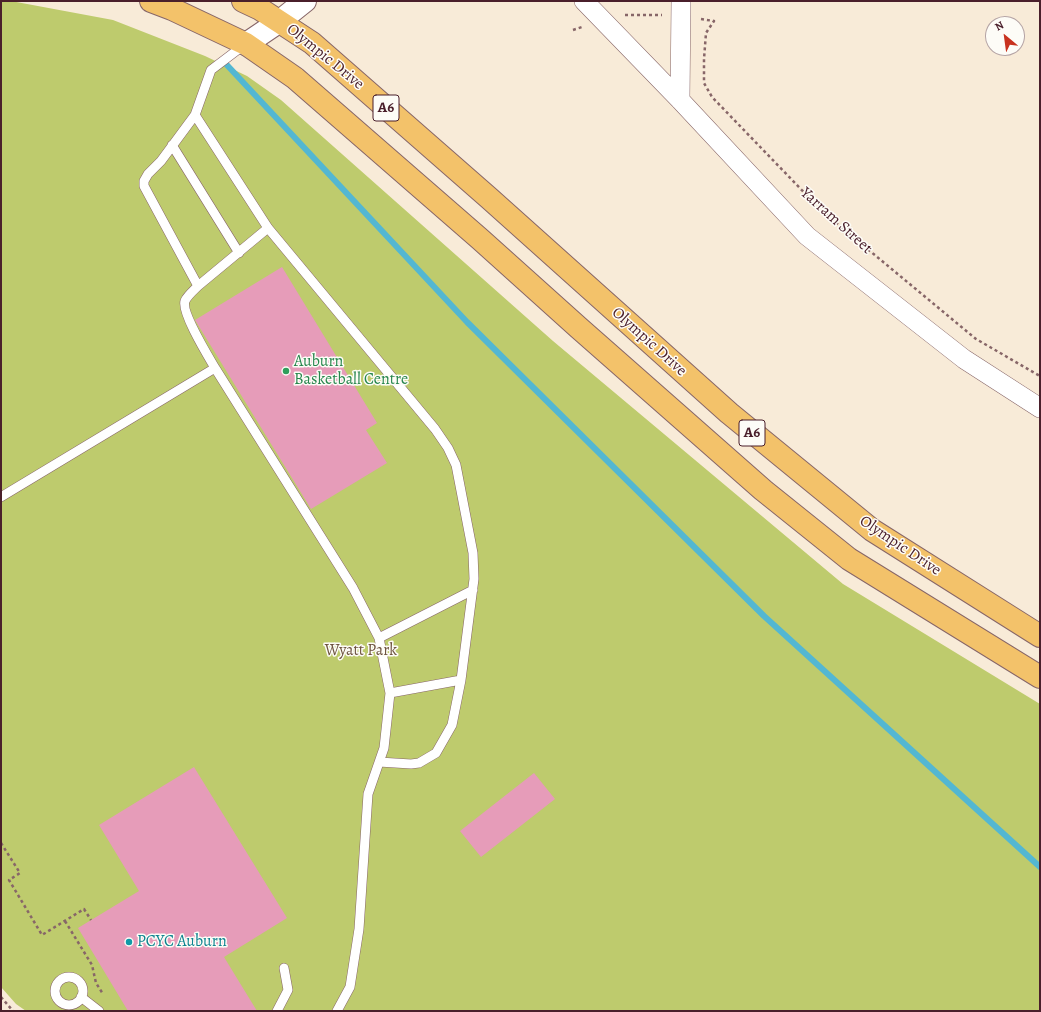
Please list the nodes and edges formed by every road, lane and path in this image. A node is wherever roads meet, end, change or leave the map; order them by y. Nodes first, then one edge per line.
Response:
1 (151, 1) edge
2 (305, 1) edge
3 (584, 1) edge
4 (256, 4) edge
5 (681, 8) edge
6 (602, 18) junction
7 (280, 21) junction
8 (573, 30) dead end
9 (246, 44) junction
10 (680, 100) junction
11 (195, 115) junction
12 (172, 145) junction
13 (268, 228) junction
14 (239, 253) junction
15 (198, 286) junction
16 (214, 368) junction
17 (1040, 376) edge
18 (1040, 408) edge
19 (1, 497) edge
20 (473, 590) junction
21 (1040, 636) edge
22 (379, 638) junction
23 (1040, 677) edge
24 (461, 680) junction
25 (390, 693) junction
26 (379, 762) junction
27 (1, 844) edge
28 (91, 920) dead end
29 (65, 921) junction
30 (284, 968) dead end
31 (1, 997) edge
32 (81, 997) dead end
33 (104, 997) dead end
34 (13, 1011) edge
35 (99, 1011) edge
36 (277, 1011) edge
37 (337, 1011) edge

1 - 9 highway, A6
2 - 7 street
3 - 6 street, Yarram Street
4 - 7 highway, A6
4 - 9 street
5 - 6 path
5 - 10 street
5 - 17 path, Yarram Street
6 - 8 path
6 - 10 street, Yarram Street
7 - 9 street
7 - 21 highway, Olympic Drive / A6
9 - 11 lane
9 - 23 highway, A6
10 - 18 street, Yarram Street
11 - 12 lane
11 - 13 lane
12 - 14 lane
12 - 15 lane
13 - 14 lane
13 - 20 lane
14 - 15 lane
15 - 16 lane
16 - 19 lane
16 - 22 lane
20 - 22 lane
20 - 24 lane
22 - 25 lane
24 - 25 lane
24 - 26 lane
25 - 26 lane
26 - 37 lane
27 - 29 path
28 - 29 path
29 - 33 path
30 - 36 lane
31 - 34 path
32 - 35 lane

